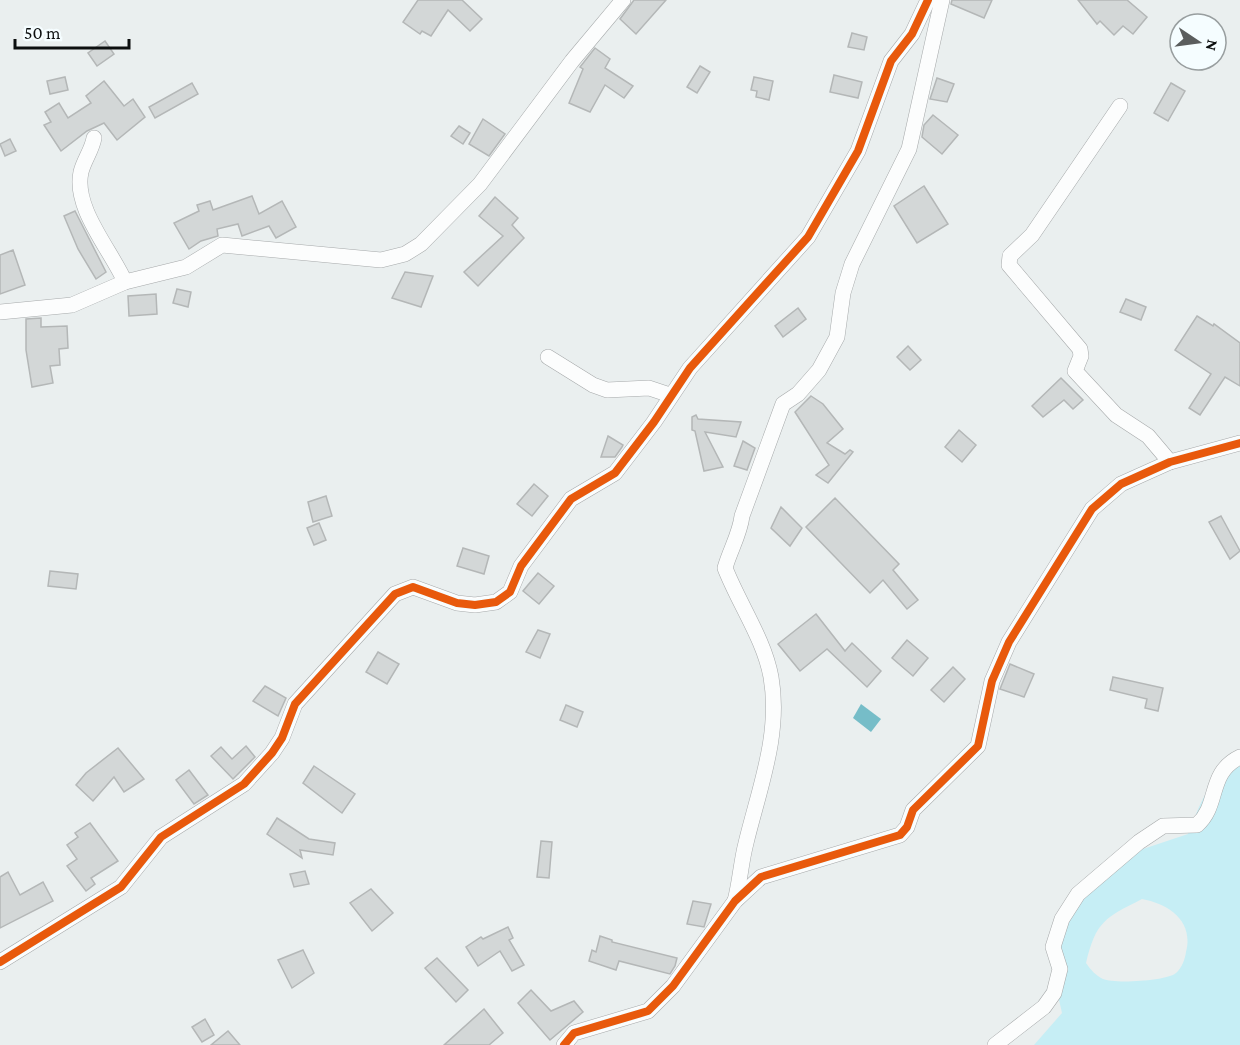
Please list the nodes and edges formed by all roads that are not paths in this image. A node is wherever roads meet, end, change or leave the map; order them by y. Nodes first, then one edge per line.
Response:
1 (623, 0) edge
2 (928, 0) edge
3 (942, 0) edge
4 (1120, 106) dead end
5 (94, 138) dead end
6 (124, 282) junction
7 (0, 312) edge
8 (548, 357) dead end
9 (670, 394) junction
10 (1240, 443) edge
11 (1170, 462) junction
12 (1240, 757) edge
13 (735, 901) junction
14 (0, 962) edge
15 (564, 1045) edge
16 (995, 1045) edge

1 - 6 street
2 - 9 street
3 - 13 street
4 - 11 street
5 - 6 street
6 - 7 street
8 - 9 street
9 - 14 street
10 - 11 street
11 - 13 street
12 - 16 street
13 - 15 street

